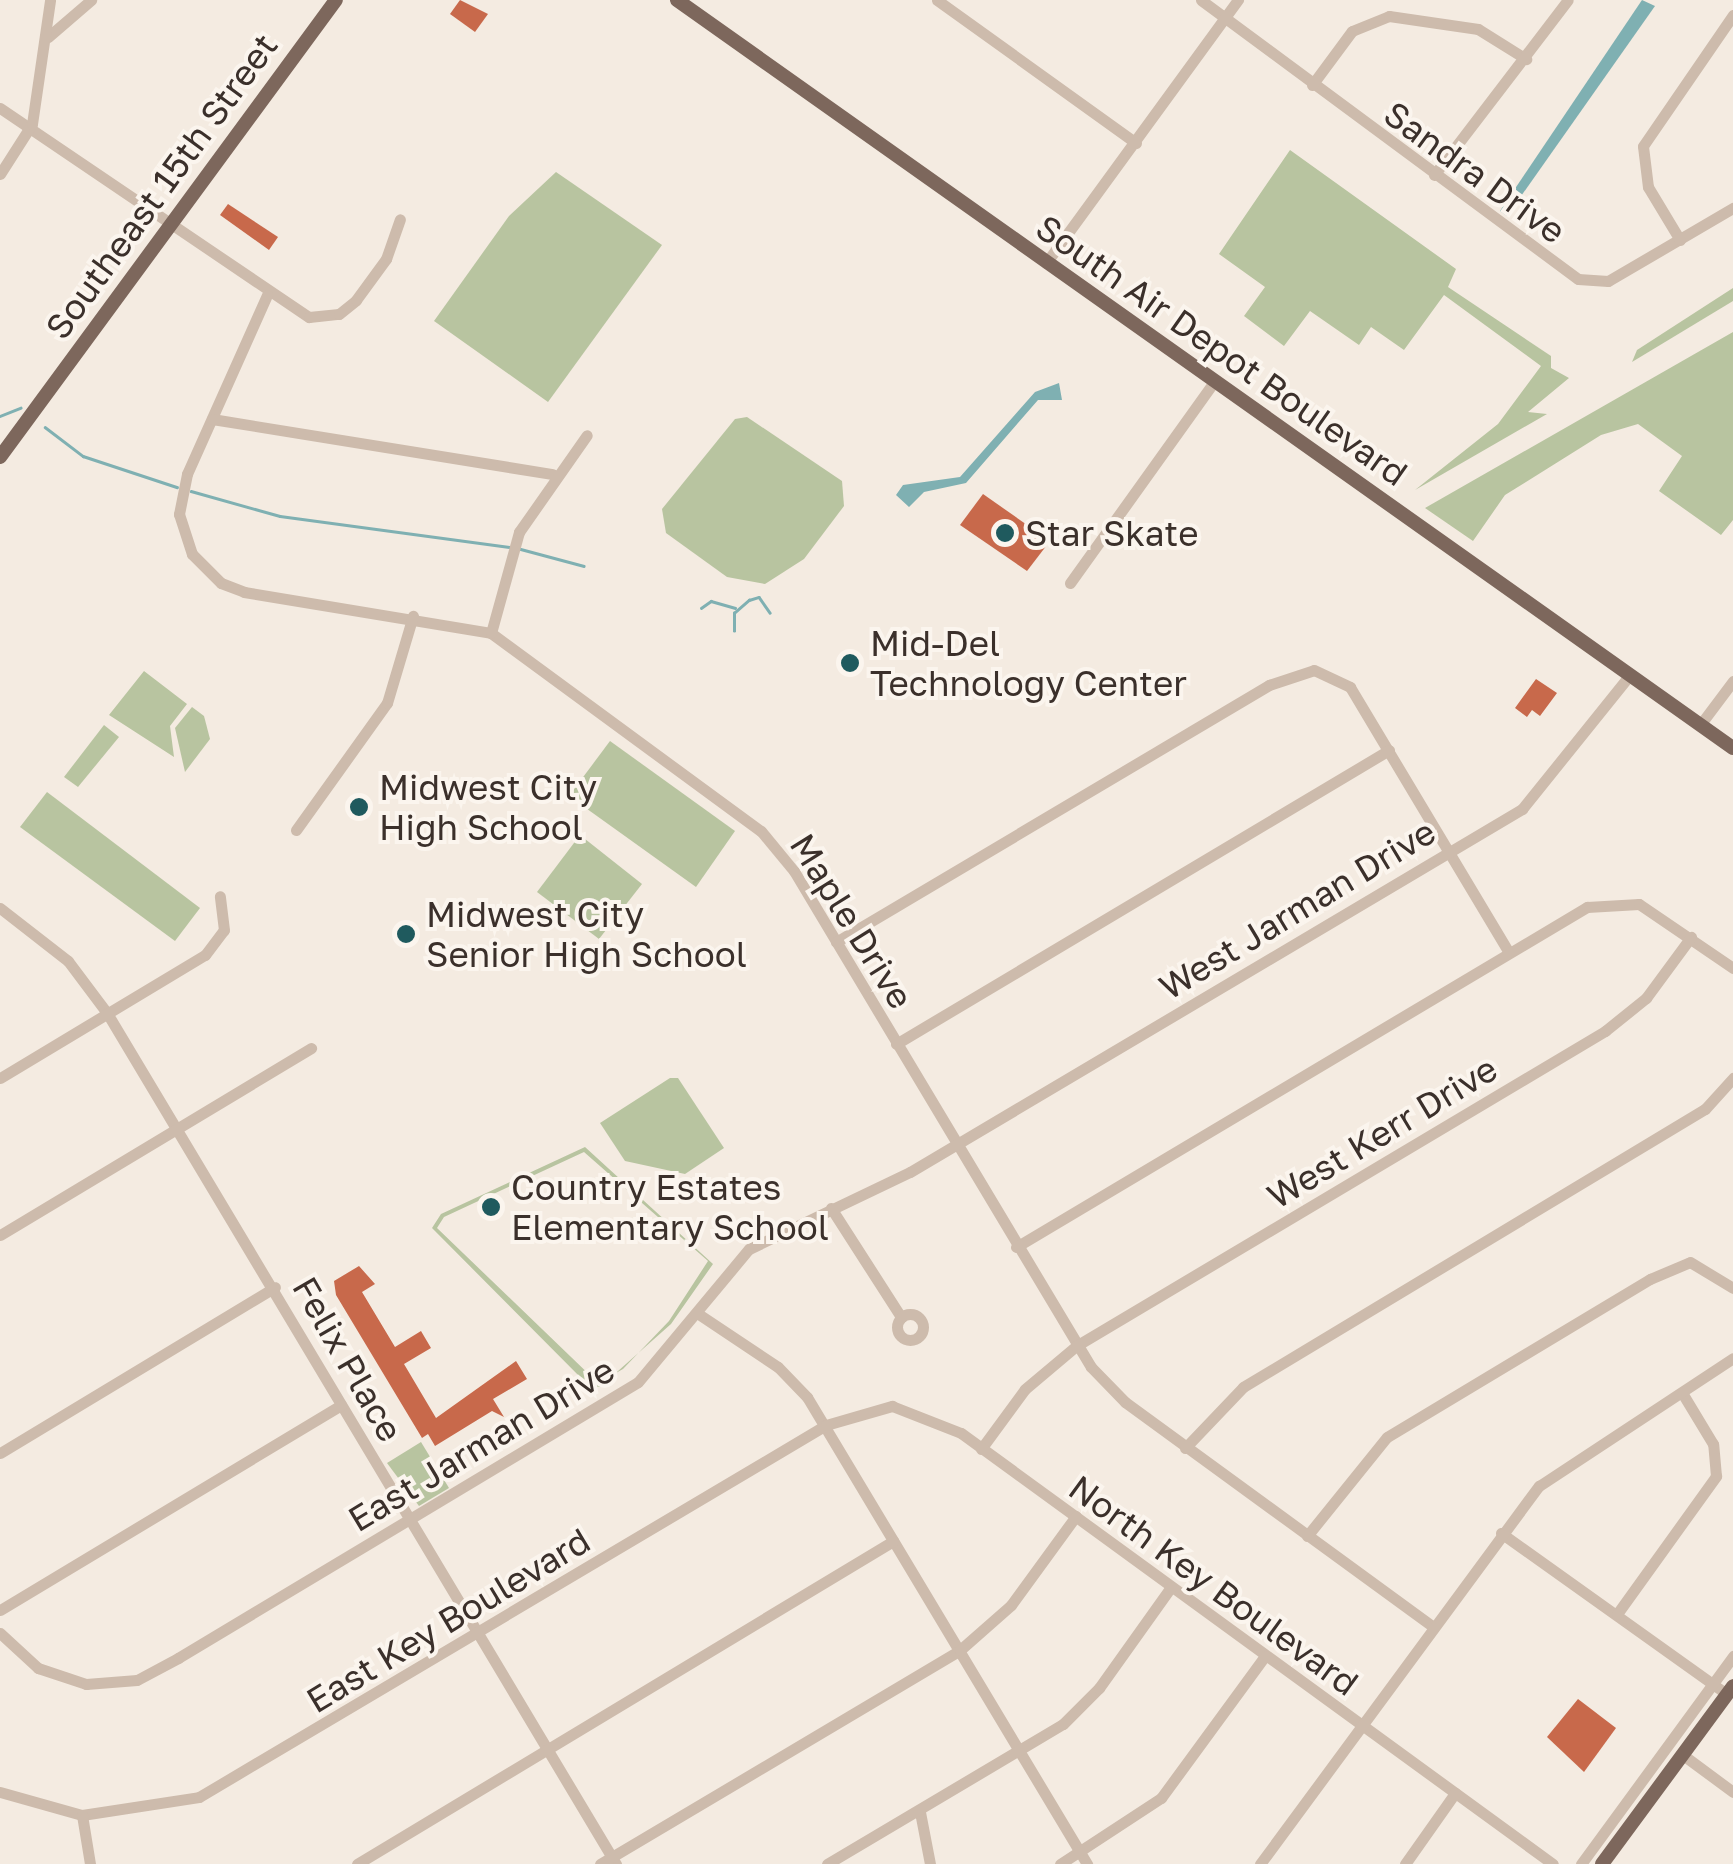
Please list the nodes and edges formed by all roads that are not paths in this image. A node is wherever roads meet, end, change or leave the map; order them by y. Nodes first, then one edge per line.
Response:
1 (50, 0) edge
2 (91, 0) edge
3 (336, 0) edge
4 (677, 0) edge
5 (938, 0) edge
6 (1202, 0) edge
7 (1238, 0) edge
8 (1568, 0) edge
9 (1733, 14) edge
10 (1226, 18) junction
11 (48, 37) junction
12 (1526, 59) junction
13 (1312, 85) junction
14 (0, 108) edge
15 (32, 124) junction
16 (1136, 143) junction
17 (0, 174) edge
18 (1434, 175) junction
19 (1733, 208) edge
20 (400, 219) dead end
21 (168, 226) junction
22 (1680, 240) junction
23 (1046, 263) junction
24 (267, 295) junction
25 (1214, 382) junction
26 (212, 419) junction
27 (587, 435) dead end
28 (0, 457) edge
29 (553, 474) junction
30 (1070, 584) dead end
31 (413, 616) junction
32 (491, 633) junction
33 (1629, 676) junction
34 (1733, 680) edge
35 (1700, 725) junction
36 (1733, 748) edge
37 (1389, 750) junction
38 (296, 830) dead end
39 (1450, 850) junction
40 (220, 896) dead end
41 (2, 913) edge
42 (1691, 937) junction
43 (836, 942) junction
44 (1508, 950) junction
45 (1733, 968) edge
46 (107, 1012) junction
47 (896, 1044) junction
48 (311, 1048) dead end
49 (0, 1078) edge
50 (1733, 1078) edge
51 (180, 1128) junction
52 (955, 1146) junction
53 (831, 1208) junction
54 (0, 1235) edge
55 (1016, 1247) junction
56 (275, 1288) junction
57 (1733, 1288) edge
58 (697, 1313) junction
59 (901, 1317) dead end
60 (1076, 1346) junction
61 (1733, 1358) edge
62 (1684, 1396) junction
63 (341, 1405) junction
64 (826, 1425) junction
65 (1186, 1448) junction
66 (980, 1449) junction
67 (0, 1453) edge
68 (1076, 1516) junction
69 (410, 1519) junction
70 (1501, 1533) junction
71 (1308, 1536) junction
72 (893, 1541) junction
73 (1171, 1587) junction
74 (0, 1610) edge
75 (1617, 1614) junction
76 (1434, 1627) junction
77 (0, 1633) edge
78 (477, 1635) junction
79 (960, 1650) junction
80 (1265, 1656) junction
81 (1733, 1656) edge
82 (1713, 1684) junction
83 (1730, 1690) edge
84 (1360, 1726) junction
85 (546, 1750) junction
86 (1018, 1753) junction
87 (1683, 1755) junction
88 (0, 1792) edge
89 (1733, 1792) edge
90 (1455, 1793) junction
91 (920, 1812) junction
92 (82, 1814) junction
93 (1083, 1858) edge
94 (609, 1862) edge
95 (90, 1864) edge
96 (357, 1864) edge
97 (828, 1864) edge
98 (930, 1864) edge
99 (1060, 1864) edge
100 (1260, 1864) edge
101 (1405, 1864) edge
102 (1553, 1864) edge
103 (1580, 1864) edge
104 (1602, 1864) edge

1 - 11 street
2 - 11 street
3 - 21 main road, Southeast 15th Street
4 - 23 main road, South Air Depot Boulevard
5 - 16 street
6 - 10 street, Sandra Drive
7 - 10 street
8 - 12 street
9 - 22 street
10 - 13 street, Sandra Drive
10 - 16 street
11 - 15 street
12 - 13 street
12 - 18 street
13 - 18 street, Sandra Drive
14 - 15 street
15 - 17 street
15 - 21 street
16 - 23 street
18 - 22 street, Sandra Drive
19 - 22 street, Sandra Drive
20 - 24 street
21 - 24 street
21 - 28 main road, Southeast 15th Street
23 - 25 main road, South Air Depot Boulevard
24 - 26 street, Maple Drive
25 - 30 street
25 - 33 main road, South Air Depot Boulevard
26 - 29 street
26 - 31 street, Maple Drive
27 - 29 street
29 - 32 street
31 - 32 street, Maple Drive
31 - 38 street
32 - 43 street, Maple Drive
33 - 35 main road, South Air Depot Boulevard
33 - 39 street, West Jarman Drive
34 - 35 street
35 - 36 main road, South Air Depot Boulevard
37 - 39 street
37 - 43 street
37 - 47 street
39 - 44 street
39 - 52 street, West Jarman Drive
40 - 46 street
41 - 46 street, Felix Place
42 - 44 street
42 - 45 street
42 - 60 street, West Kerr Drive
43 - 47 street, Maple Drive
44 - 55 street
46 - 49 street
46 - 51 street, Felix Place
47 - 52 street, Maple Drive
48 - 51 street
50 - 65 street
51 - 54 street
51 - 56 street, Felix Place
52 - 53 street, East Jarman Drive
52 - 55 street, Maple Drive
53 - 58 street, East Jarman Drive
53 - 59 street
55 - 60 street, Maple Drive
56 - 63 street, Felix Place
56 - 67 street
57 - 71 street
58 - 64 street
58 - 69 street, East Jarman Drive
60 - 65 street, Maple Drive
60 - 66 street, West Kerr Drive
61 - 62 street
62 - 70 street
62 - 75 street
63 - 69 street, Felix Place
63 - 74 street
64 - 66 street, North Key Boulevard
64 - 72 street
64 - 78 street, East Key Boulevard
65 - 71 street, Maple Drive
66 - 68 street, North Key Boulevard
68 - 73 street, North Key Boulevard
68 - 79 street
69 - 77 street, East Jarman Drive
69 - 78 street, Felix Place
70 - 75 street
70 - 76 street
71 - 76 street, Maple Drive
72 - 79 street
72 - 85 street
73 - 80 street, North Key Boulevard
73 - 86 street
75 - 82 street
76 - 84 street
78 - 85 street, Felix Place
78 - 92 street, East Key Boulevard
79 - 86 street
79 - 94 street
80 - 84 street, North Key Boulevard
80 - 93 street
81 - 82 street
82 - 83 street
82 - 103 street
83 - 87 main road
84 - 90 street, North Key Boulevard
84 - 100 street
85 - 94 street, Felix Place
85 - 96 street
86 - 91 street
86 - 93 street
87 - 89 street
87 - 104 main road
88 - 92 street
90 - 101 street
90 - 102 street, North Key Boulevard
91 - 97 street
91 - 98 street
92 - 95 street
93 - 99 street

